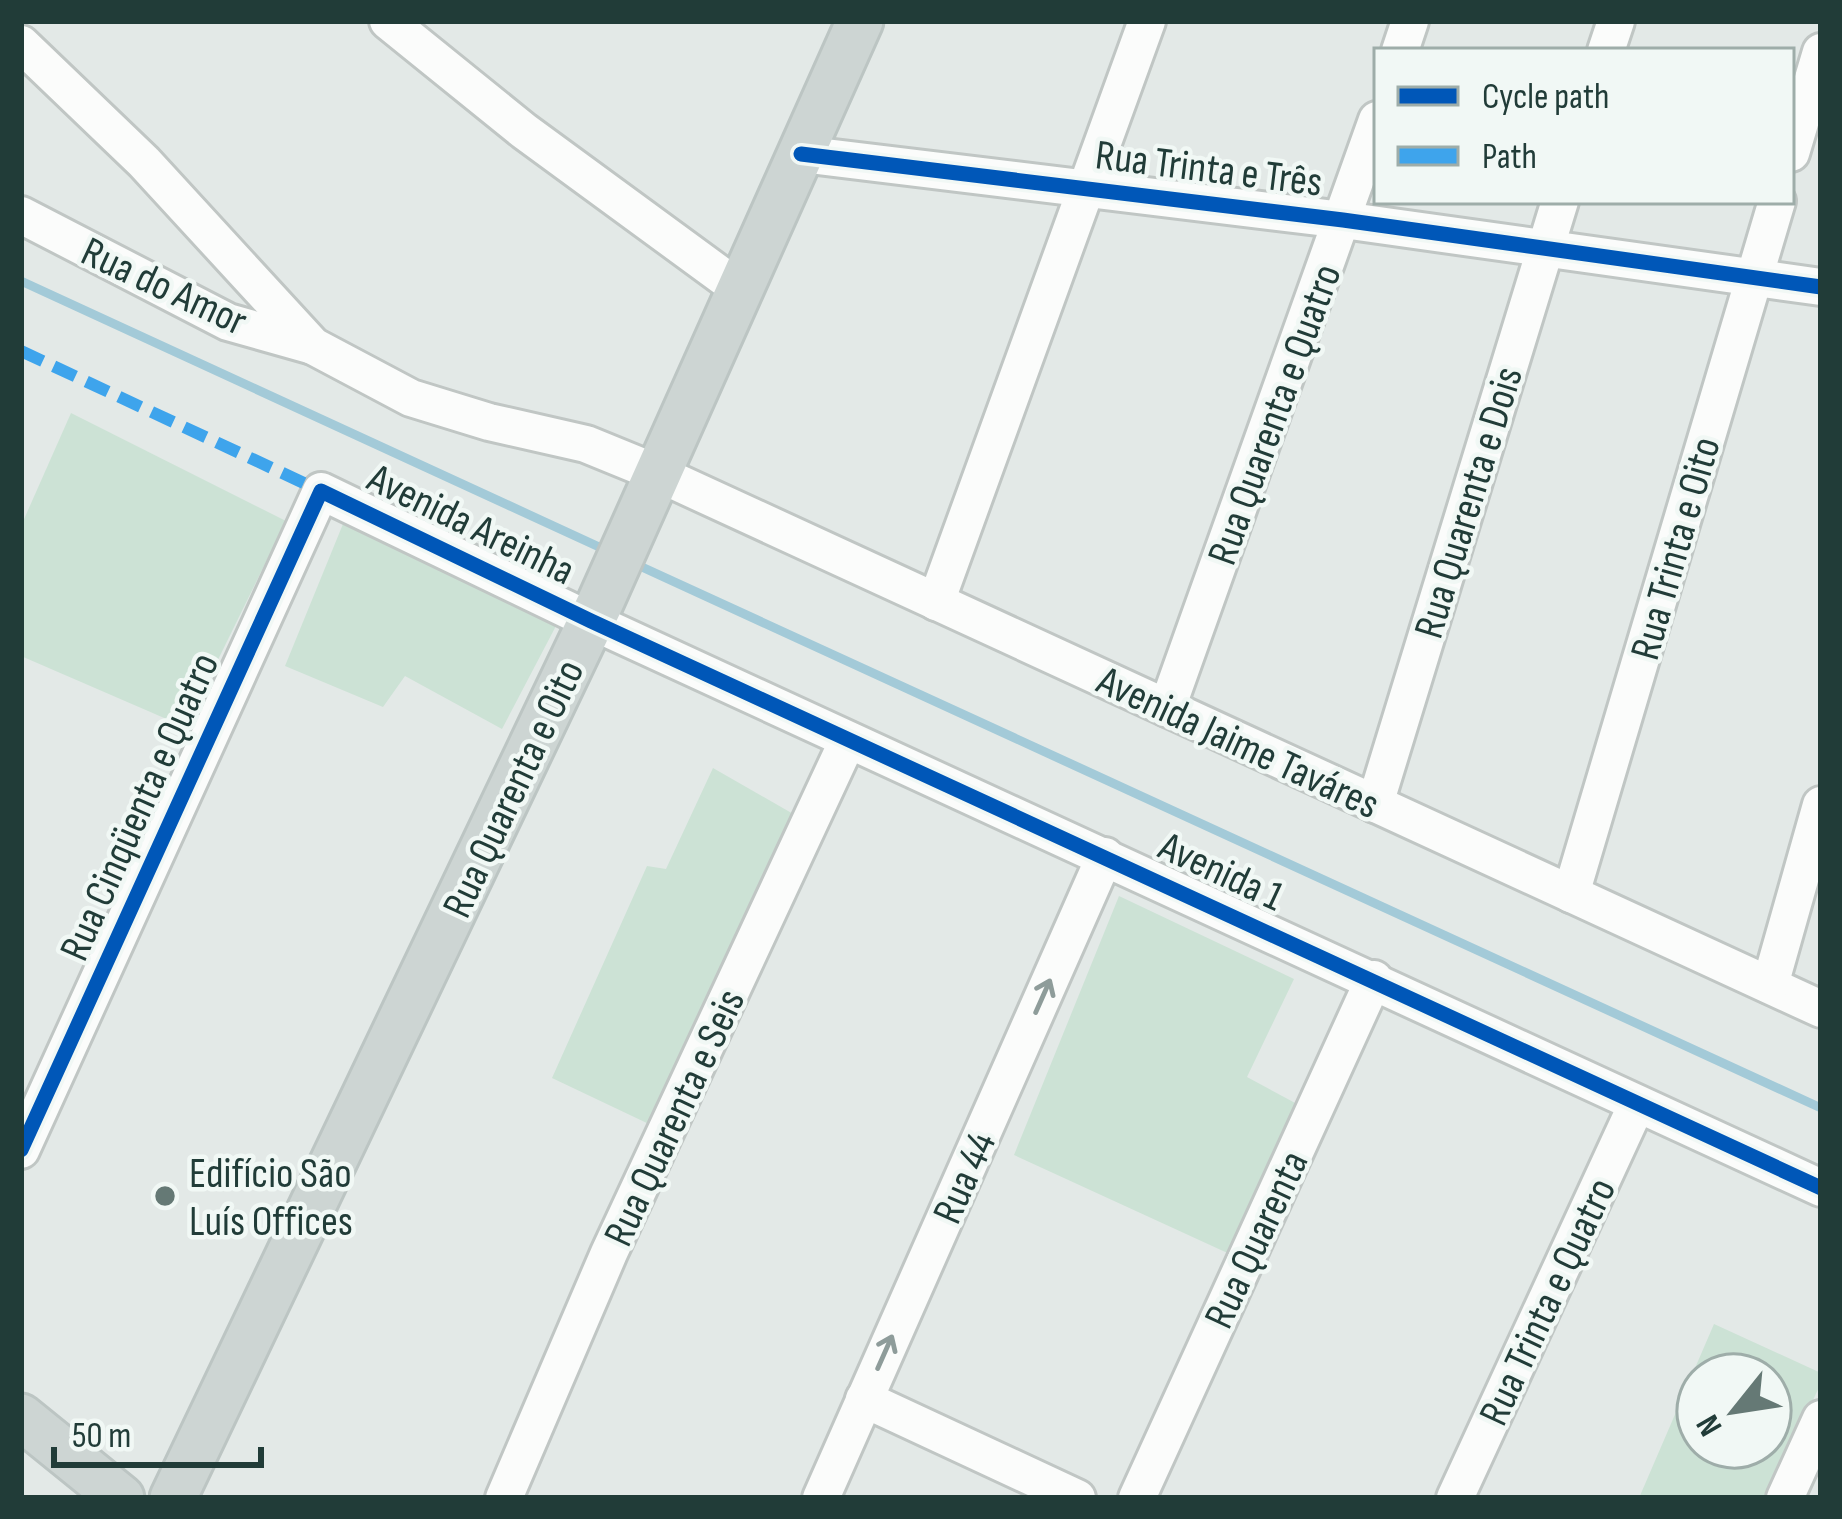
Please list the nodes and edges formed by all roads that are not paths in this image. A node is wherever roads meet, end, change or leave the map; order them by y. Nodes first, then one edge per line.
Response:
1 (388, 21) edge
2 (860, 21) edge
3 (1147, 21) edge
4 (21, 44) edge
5 (1821, 52) edge
6 (1374, 129) edge
7 (1794, 143) edge
8 (802, 154) junction
9 (1087, 188) junction
10 (1559, 204) edge
11 (1776, 204) edge
12 (21, 214) edge
13 (1343, 220) junction
14 (1545, 249) junction
15 (1754, 278) junction
16 (1821, 287) edge
17 (741, 290) junction
18 (313, 346) junction
19 (657, 473) junction
20 (321, 491) joint
21 (937, 602) junction
22 (596, 612) junction
23 (1167, 708) junction
24 (848, 740) junction
25 (1375, 804) junction
26 (1821, 805) edge
27 (1106, 856) junction
28 (1571, 894) junction
29 (1374, 979) junction
30 (1770, 986) junction
31 (1821, 1009) edge
32 (1637, 1103) junction
33 (21, 1150) edge
34 (1821, 1188) edge
35 (864, 1399) junction
36 (21, 1417) edge
37 (1821, 1419) edge
38 (1799, 1491) edge
39 (185, 1494) edge
40 (118, 1495) edge
41 (504, 1498) edge
42 (821, 1498) edge
43 (1077, 1498) edge
44 (1136, 1498) edge
45 (1456, 1498) edge

1 - 17 street
2 - 8 main road, Rua Quarenta e Oito
3 - 9 street
4 - 18 street
5 - 7 street
6 - 13 street, Rua Quarenta e Quatro
8 - 9 street, Rua Trinta e Três
8 - 17 main road, Rua Quarenta e Oito
9 - 13 street, Rua Trinta e Três
9 - 21 street
10 - 14 street, Rua Quarenta e Dois
11 - 15 street, Rua Trinta e Oito
12 - 18 street, Rua do Amor
13 - 14 street, Rua Trinta e Três
13 - 23 street, Rua Quarenta e Quatro
14 - 15 street, Rua Trinta e Três
14 - 25 street, Rua Quarenta e Dois
15 - 16 street, Rua Trinta e Três
15 - 28 street, Rua Trinta e Oito
17 - 19 main road, Rua Quarenta e Oito
18 - 19 street, Avenida Jaime Taváres
19 - 21 street, Avenida Jaime Taváres
19 - 22 main road, Rua Quarenta e Oito
20 - 22 street, Avenida Areinha
20 - 33 street, Rua Cinqüenta e Quatro
21 - 23 street, Avenida Jaime Taváres
22 - 24 street, Avenida 1
22 - 39 main road, Rua Quarenta e Oito
23 - 25 street, Avenida Jaime Taváres
24 - 27 street, Avenida 1
24 - 41 street, Rua Quarenta e Seis
25 - 28 street, Avenida Jaime Taváres
26 - 30 street
27 - 29 street, Avenida 1
35 -> 27 street, Rua 44
28 - 30 street, Avenida Jaime Taváres
29 - 32 street, Avenida 1
29 - 44 street, Rua Quarenta
30 - 31 street, Avenida Jaime Taváres
32 - 34 street, Avenida 1
32 - 45 street, Rua Trinta e Quatro
35 - 42 street, Rua 44
35 - 43 street
36 - 40 main road
37 - 38 street
39 - 40 main road, Rua Quarenta e Oito

